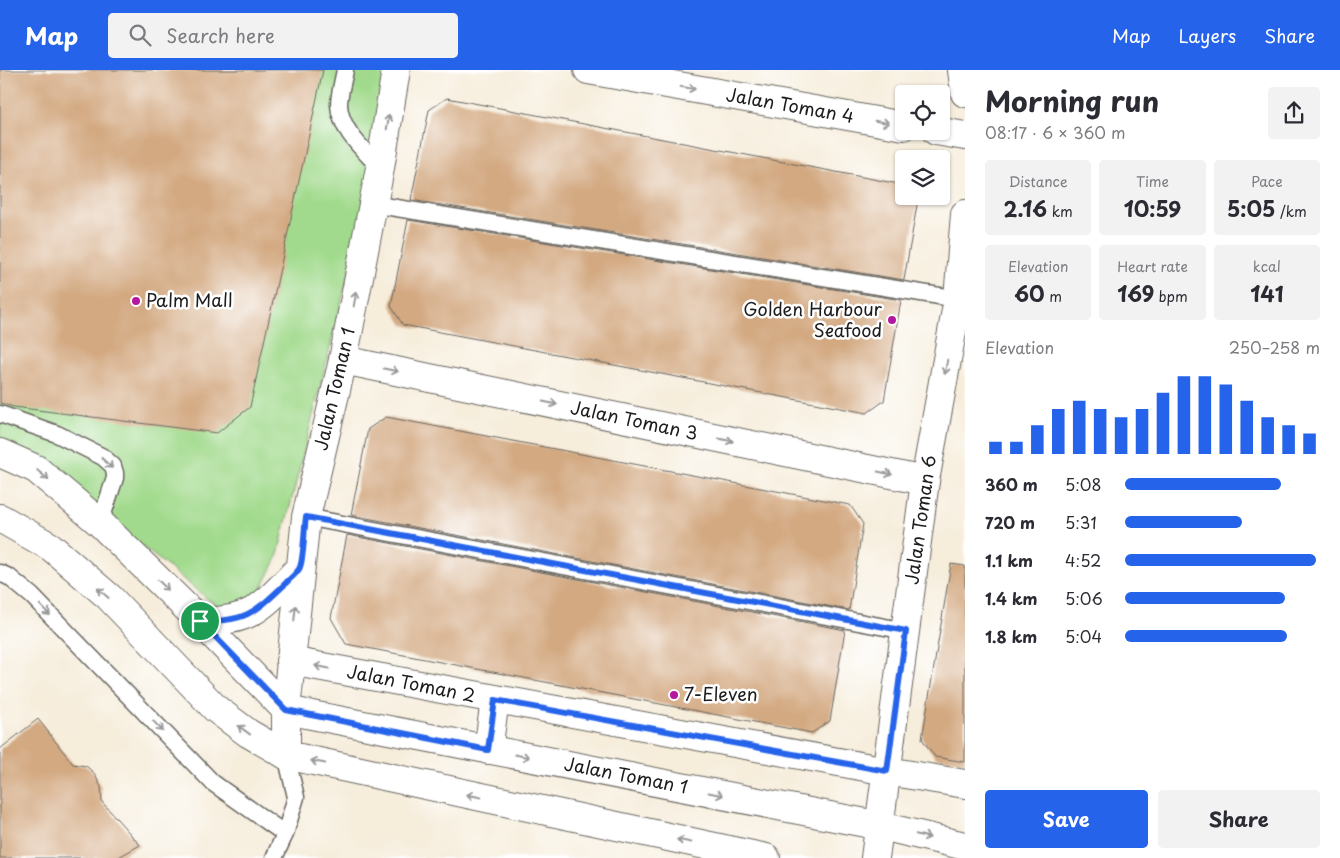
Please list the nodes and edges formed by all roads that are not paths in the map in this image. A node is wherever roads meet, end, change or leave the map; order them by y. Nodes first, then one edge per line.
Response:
1 (345, 70) edge
2 (396, 70) edge
3 (588, 70) edge
4 (962, 70) edge
5 (965, 93) edge
6 (895, 124) edge
7 (950, 133) edge
8 (965, 136) edge
9 (380, 168) junction
10 (372, 204) junction
11 (965, 214) edge
12 (964, 259) edge
13 (958, 299) junction
14 (343, 360) junction
15 (0, 414) edge
16 (0, 453) edge
17 (925, 481) junction
18 (306, 517) junction
19 (0, 518) edge
20 (100, 524) junction
21 (300, 568) junction
22 (4, 575) edge
23 (200, 621) junction
24 (906, 631) junction
25 (290, 661) junction
26 (495, 700) junction
27 (286, 710) junction
28 (488, 750) junction
29 (286, 756) junction
30 (887, 771) junction
31 (965, 784) edge
32 (881, 826) junction
33 (285, 834) junction
34 (965, 846) edge
35 (274, 858) edge
36 (766, 858) edge
37 (875, 858) edge

1 - 9 lane
9 -> 2 street, Jalan Toman 1
3 -> 6 street, Jalan Toman 4
4 - 5 street
7 - 8 street
9 - 10 street, Jalan Toman 1
10 - 13 lane
14 -> 10 street, Jalan Toman 1
11 - 12 street, Jalan Toman 6
12 - 13 street, Jalan Toman 6
13 -> 17 street, Jalan Toman 6
14 -> 17 street, Jalan Toman 3
14 - 18 street, Jalan Toman 1
15 -> 20 lane
16 -> 20 street
17 - 24 street, Jalan Toman 6
18 - 21 street, Jalan Toman 1
18 - 24 lane
29 -> 19 street
20 -> 23 street
21 - 23 street
25 -> 21 street, Jalan Toman 1
22 -> 33 lane
23 - 27 street
24 - 30 street, Jalan Toman 6
26 -> 25 street, Jalan Toman 2
25 - 27 street, Jalan Toman 1
26 - 28 street
26 - 30 street, Jalan Toman 2
27 - 28 street, Jalan Toman 1
27 - 29 street, Jalan Toman 1
28 -> 32 street, Jalan Toman 1
29 - 33 lane
36 -> 29 street
30 - 31 street, Jalan Toman 2
30 - 32 street, Jalan Toman 6
32 -> 34 street, Jalan Toman 1
32 - 37 street, Jalan Toman 6
33 - 35 lane

